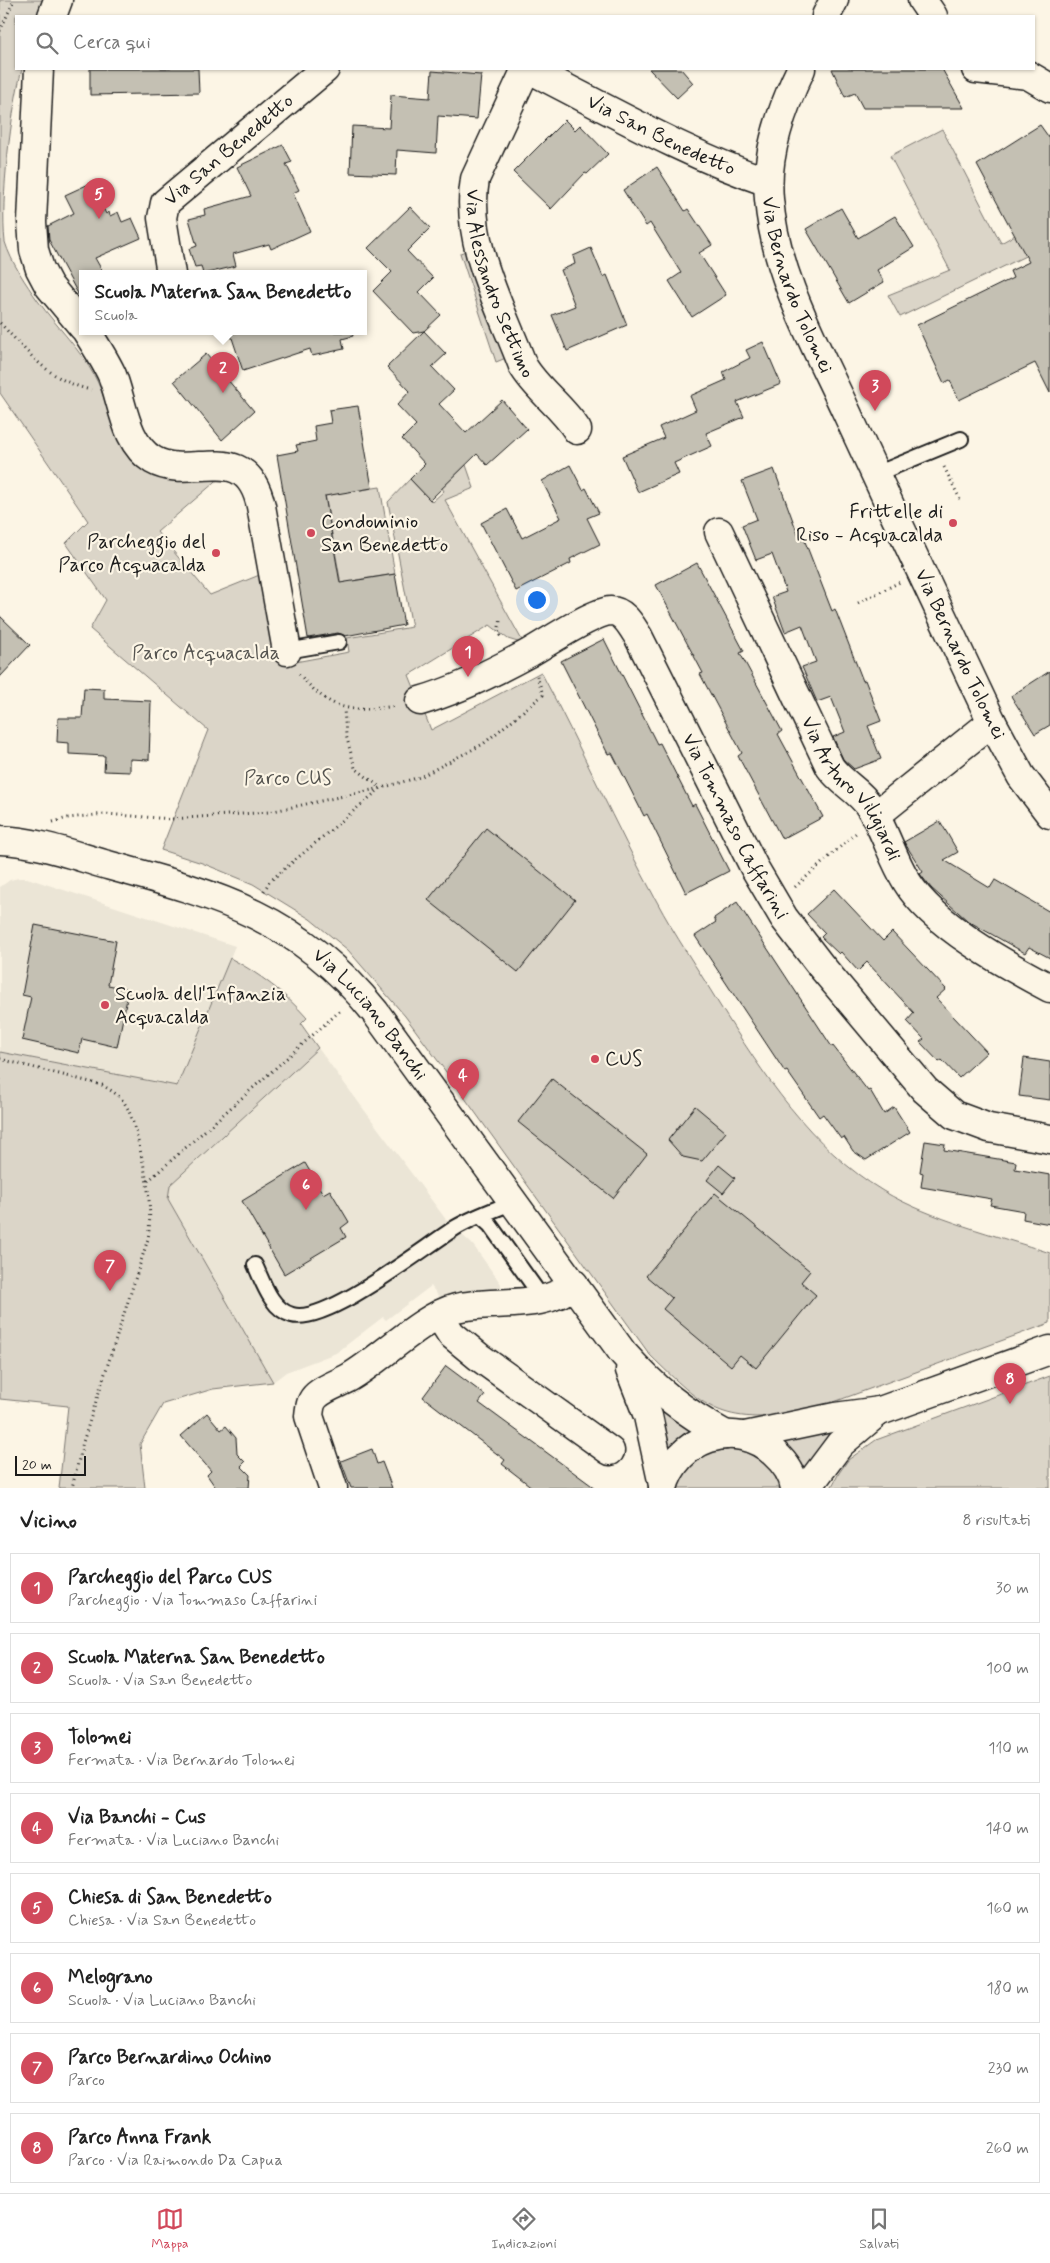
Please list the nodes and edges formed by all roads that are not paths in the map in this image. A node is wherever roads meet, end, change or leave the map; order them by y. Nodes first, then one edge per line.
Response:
1 (58, 0) edge
2 (834, 0) edge
3 (922, 0) edge
4 (52, 15) edge
5 (826, 15) edge
6 (932, 15) edge
7 (39, 70) edge
8 (324, 70) edge
9 (528, 70) edge
10 (530, 70) edge
11 (801, 70) edge
12 (986, 70) edge
13 (1045, 84) edge
14 (768, 182) junction
15 (170, 270) edge
16 (79, 322) edge
17 (90, 335) edge
18 (577, 430) dead end
19 (961, 439) dead end
20 (876, 474) junction
21 (719, 532) dead end
22 (339, 642) dead end
23 (287, 651) joint
24 (420, 700) road end
25 (992, 722) junction
26 (1050, 814) edge
27 (875, 816) junction
28 (0, 840) edge
29 (1050, 988) edge
30 (1050, 1139) edge
31 (514, 1202) junction
32 (480, 1216) junction
33 (254, 1265) dead end
34 (574, 1284) junction
35 (543, 1299) junction
36 (439, 1315) junction
37 (1050, 1350) edge
38 (623, 1353) junction
39 (880, 1411) junction
40 (735, 1435) junction
41 (610, 1451) dead end
42 (663, 1487) edge
43 (333, 1488) edge
44 (795, 1488) edge
45 (807, 1488) edge

1 - 4 street
2 - 5 street
3 - 6 street
7 - 16 street
8 - 15 street, Via San Benedetto
9 - 18 street, Via Alessandro Settimo
10 - 14 street, Via San Benedetto
11 - 14 street, Via Bernardo Tolomei
12 - 13 street
14 - 20 street, Via Bernardo Tolomei
17 - 23 street
19 - 20 lane
20 - 25 street, Via Bernardo Tolomei
21 - 27 street, Via Arturo Viligiardi
22 - 23 lane
24 - 30 street, Via Tommaso Caffarini
25 - 26 street, Via Bernardo Tolomei
25 - 27 street
27 - 29 street, Via Arturo Viligiardi
28 - 31 street, Via Luciano Banchi
31 - 32 lane
31 - 34 street, Via Luciano Banchi
32 - 33 lane
32 - 35 lane
34 - 35 street
34 - 38 street, Via Luciano Banchi
35 - 36 street
36 - 41 street
36 - 43 street
37 - 39 street
38 - 40 street, Via Luciano Banchi
38 - 42 street, Via Luciano Banchi
39 - 40 street
39 - 45 street
40 - 42 street, Via Luciano Banchi
40 - 44 street, Via Luciano Banchi

